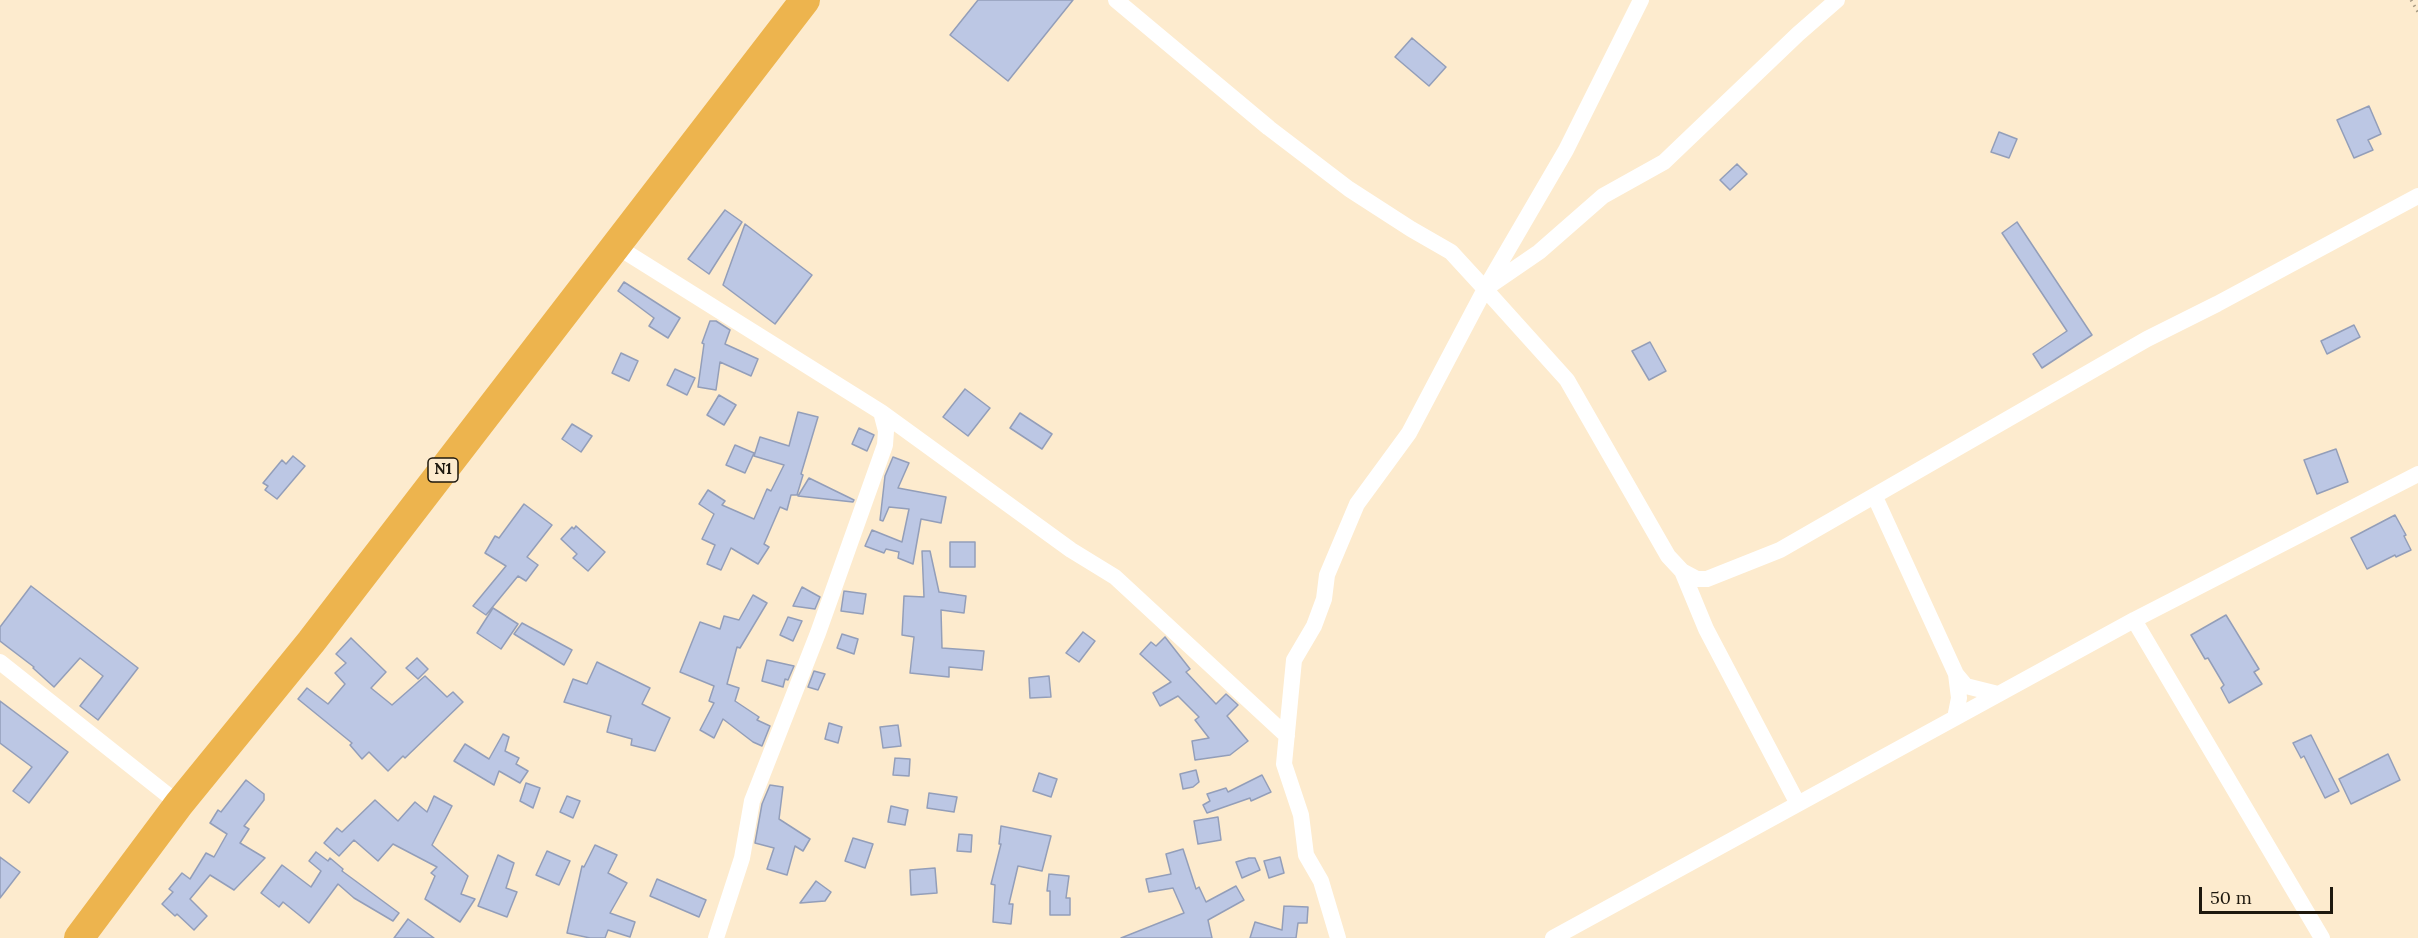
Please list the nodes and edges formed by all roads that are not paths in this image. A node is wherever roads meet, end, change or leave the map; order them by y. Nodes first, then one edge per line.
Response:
1 (805, 0) edge
2 (1116, 0) edge
3 (1641, 0) edge
4 (1837, 0) edge
5 (2418, 196) edge
6 (616, 246) junction
7 (1485, 289) junction
8 (881, 412) junction
9 (2418, 474) edge
10 (1875, 497) junction
11 (1682, 571) junction
12 (2134, 620) junction
13 (0, 662) edge
14 (1956, 674) junction
15 (1998, 694) junction
16 (1955, 718) junction
17 (1287, 736) junction
18 (179, 804) junction
19 (1798, 804) junction
20 (79, 938) edge
21 (716, 938) edge
22 (1338, 938) edge
23 (1553, 938) edge
24 (2322, 938) edge

1 - 6 highway, N1
2 - 7 street
3 - 7 street
4 - 7 street
5 - 10 street
6 - 8 street
6 - 18 highway, N1
7 - 11 street
7 - 17 street
8 - 17 street
8 - 21 street
9 - 12 street
10 - 11 street
10 - 14 street
11 - 19 street
12 - 15 street
12 - 24 street
13 - 18 street
14 - 15 street
14 - 16 street
15 - 16 street
16 - 19 street
17 - 22 street
18 - 20 highway, N1
19 - 23 street

